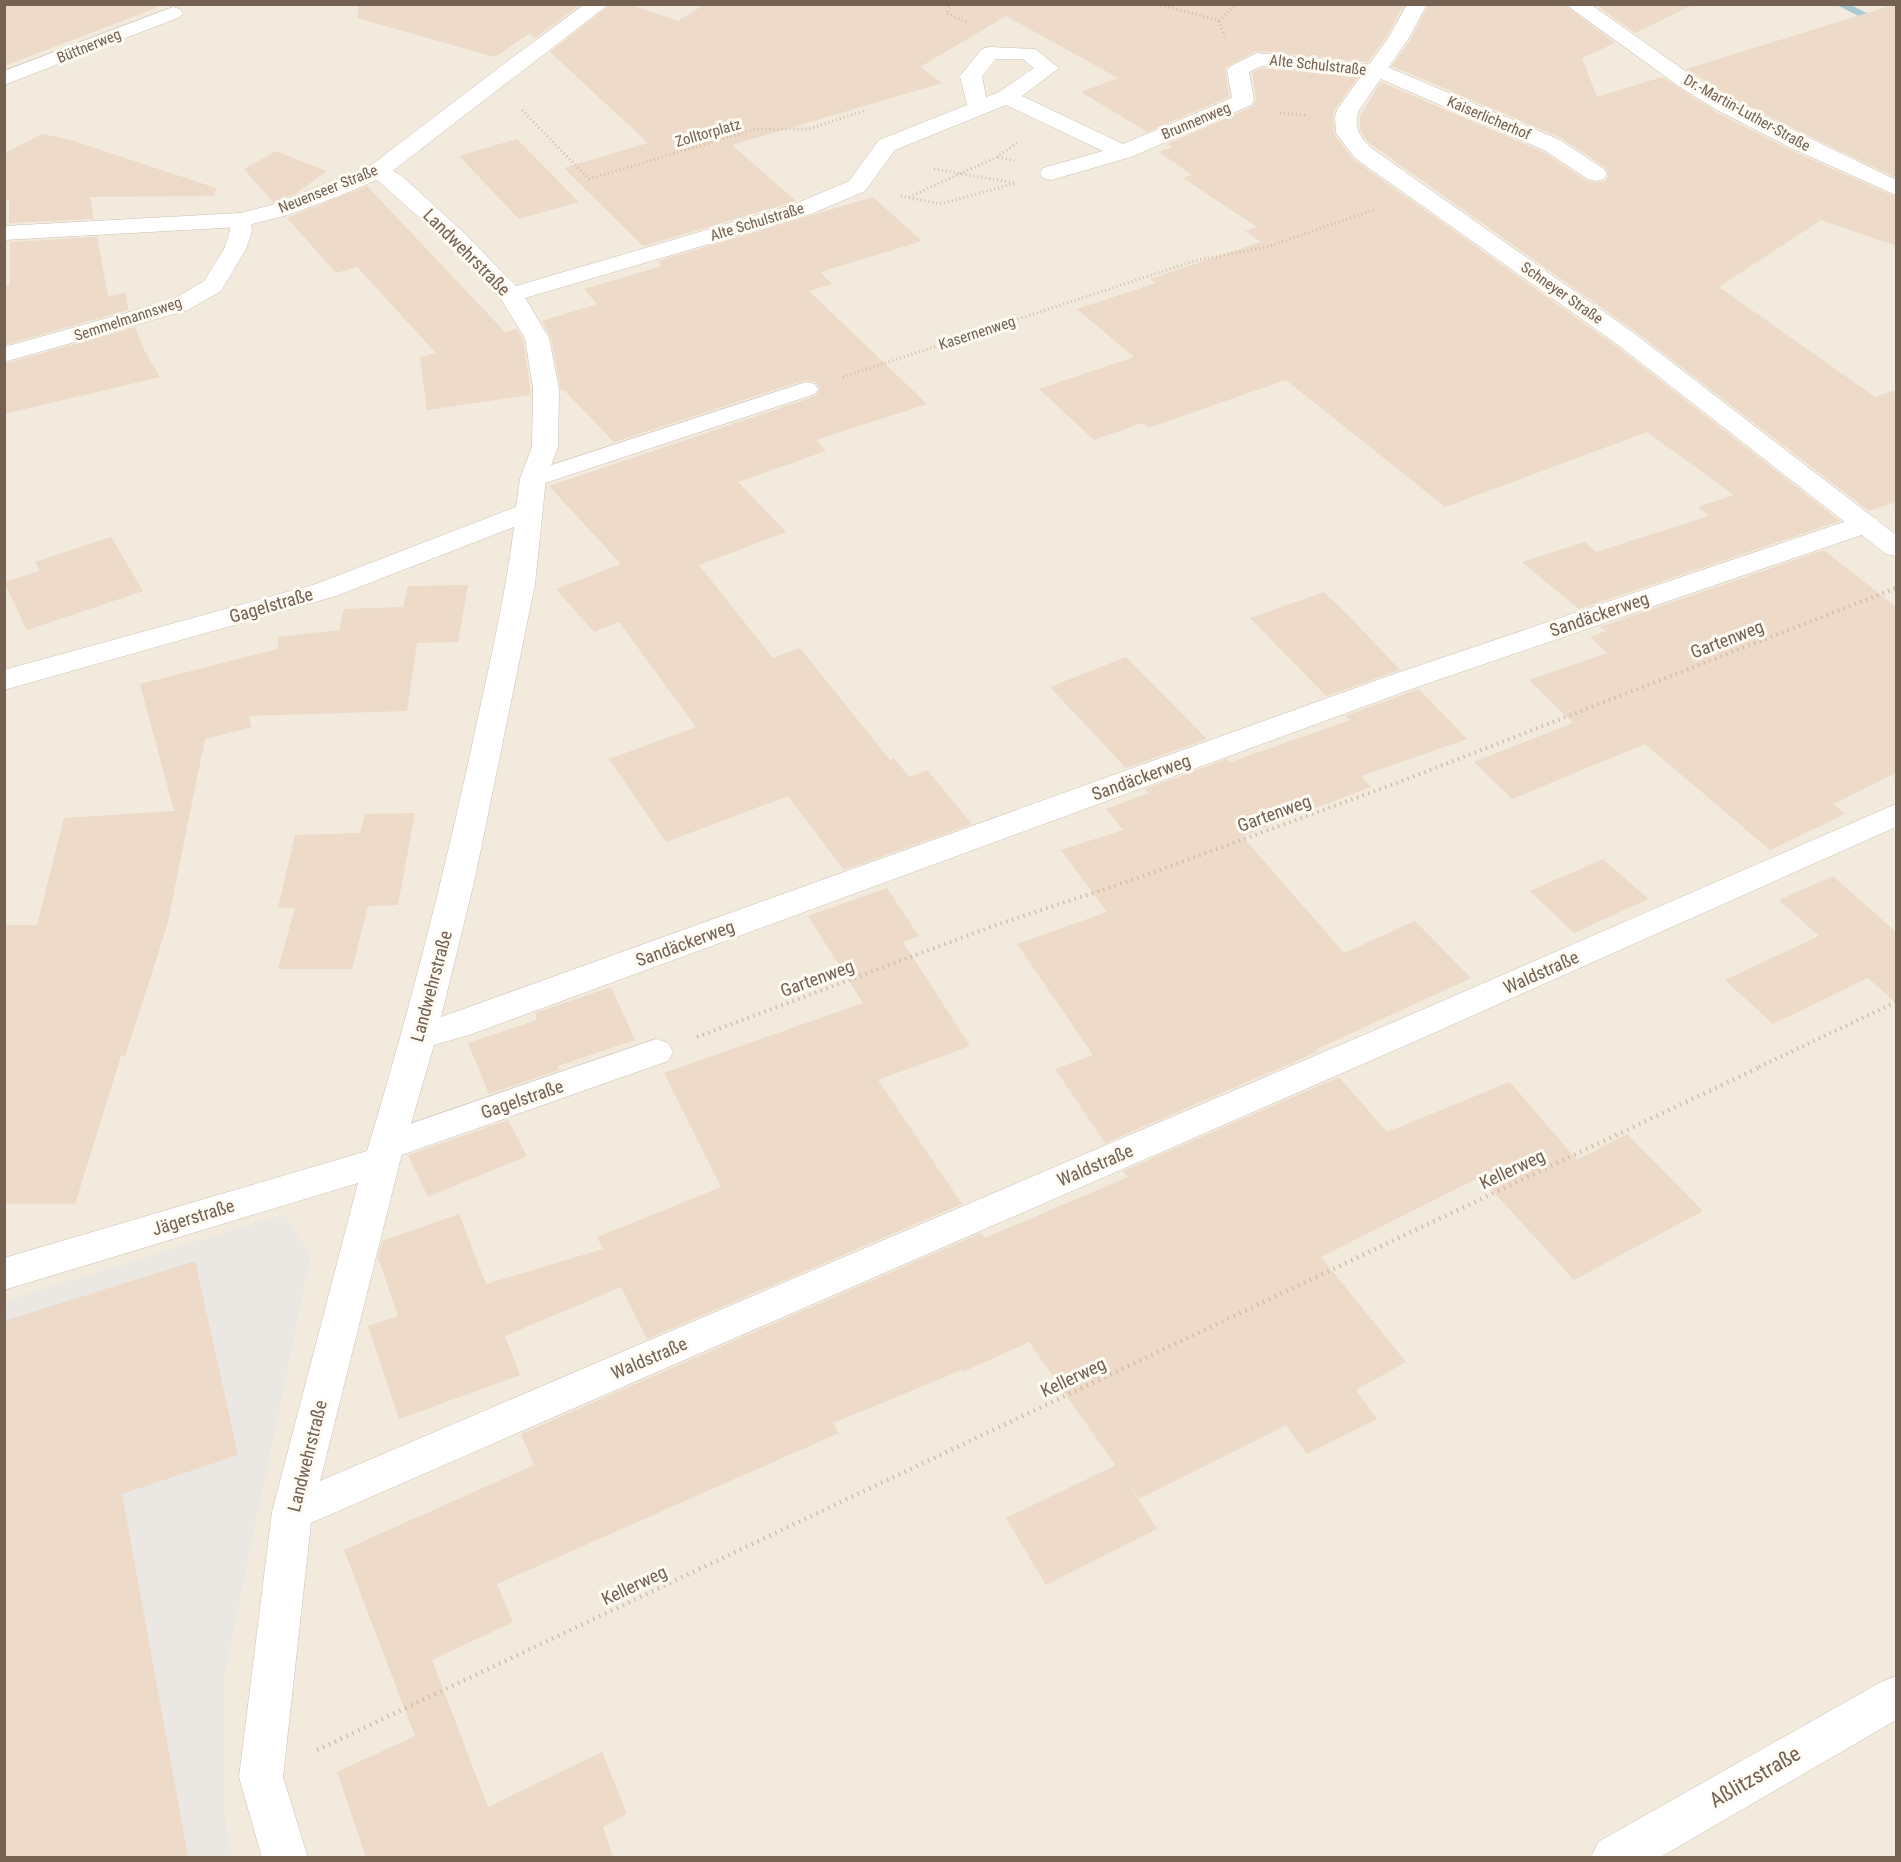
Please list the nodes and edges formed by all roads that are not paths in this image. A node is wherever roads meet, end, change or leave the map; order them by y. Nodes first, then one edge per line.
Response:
1 (599, 4) edge
2 (1417, 4) edge
3 (1575, 4) edge
4 (173, 13) dead end
5 (1378, 70) junction
6 (4, 79) edge
7 (1007, 97) junction
8 (1238, 103) joint
9 (978, 108) junction
10 (1123, 152) junction
11 (378, 171) junction
12 (1051, 173) road end
13 (1596, 174) dead end
14 (1896, 188) edge
15 (240, 220) junction
16 (4, 233) edge
17 (511, 295) junction
18 (4, 355) edge
19 (806, 389) road end
20 (533, 479) junction
21 (531, 511) junction
22 (1866, 524) junction
23 (1896, 548) edge
24 (4, 680) edge
25 (1896, 816) edge
26 (419, 1036) junction
27 (656, 1052) road end
28 (384, 1153) junction
29 (4, 1274) edge
30 (292, 1512) junction
31 (1896, 1697) edge
32 (285, 1857) edge
33 (1614, 1857) edge

1 - 11 street, Neuenseer Straße
2 - 5 street
3 - 14 street, Dr.-Martin-Luther-Straße
4 - 6 street, Büttnerweg
5 - 8 street, Alte Schulstraße
5 - 13 street, Kaiserlicherhof
5 - 22 street, Schneyer Straße
7 - 9 street
7 - 9 street
7 - 10 street
8 - 10 street, Brunnenweg
9 - 17 street, Alte Schulstraße
10 - 12 street, Brunnenweg
11 - 15 street, Neuenseer Straße
11 - 17 street, Landwehrstraße
15 - 16 street, Neuenseer Straße
15 - 18 lane, Semmelmannsweg
17 - 20 street, Landwehrstraße
19 - 20 lane
20 - 21 street, Landwehrstraße
21 - 24 street, Gagelstraße
21 - 26 street, Landwehrstraße
22 - 23 street, Schneyer Straße
22 - 26 street, Sandäckerweg
25 - 30 street, Waldstraße
26 - 28 street, Landwehrstraße
27 - 28 lane, Gagelstraße
28 - 29 street, Jägerstraße
28 - 30 street, Landwehrstraße
30 - 32 street, Landwehrstraße
31 - 33 street, Aßlitzstraße

